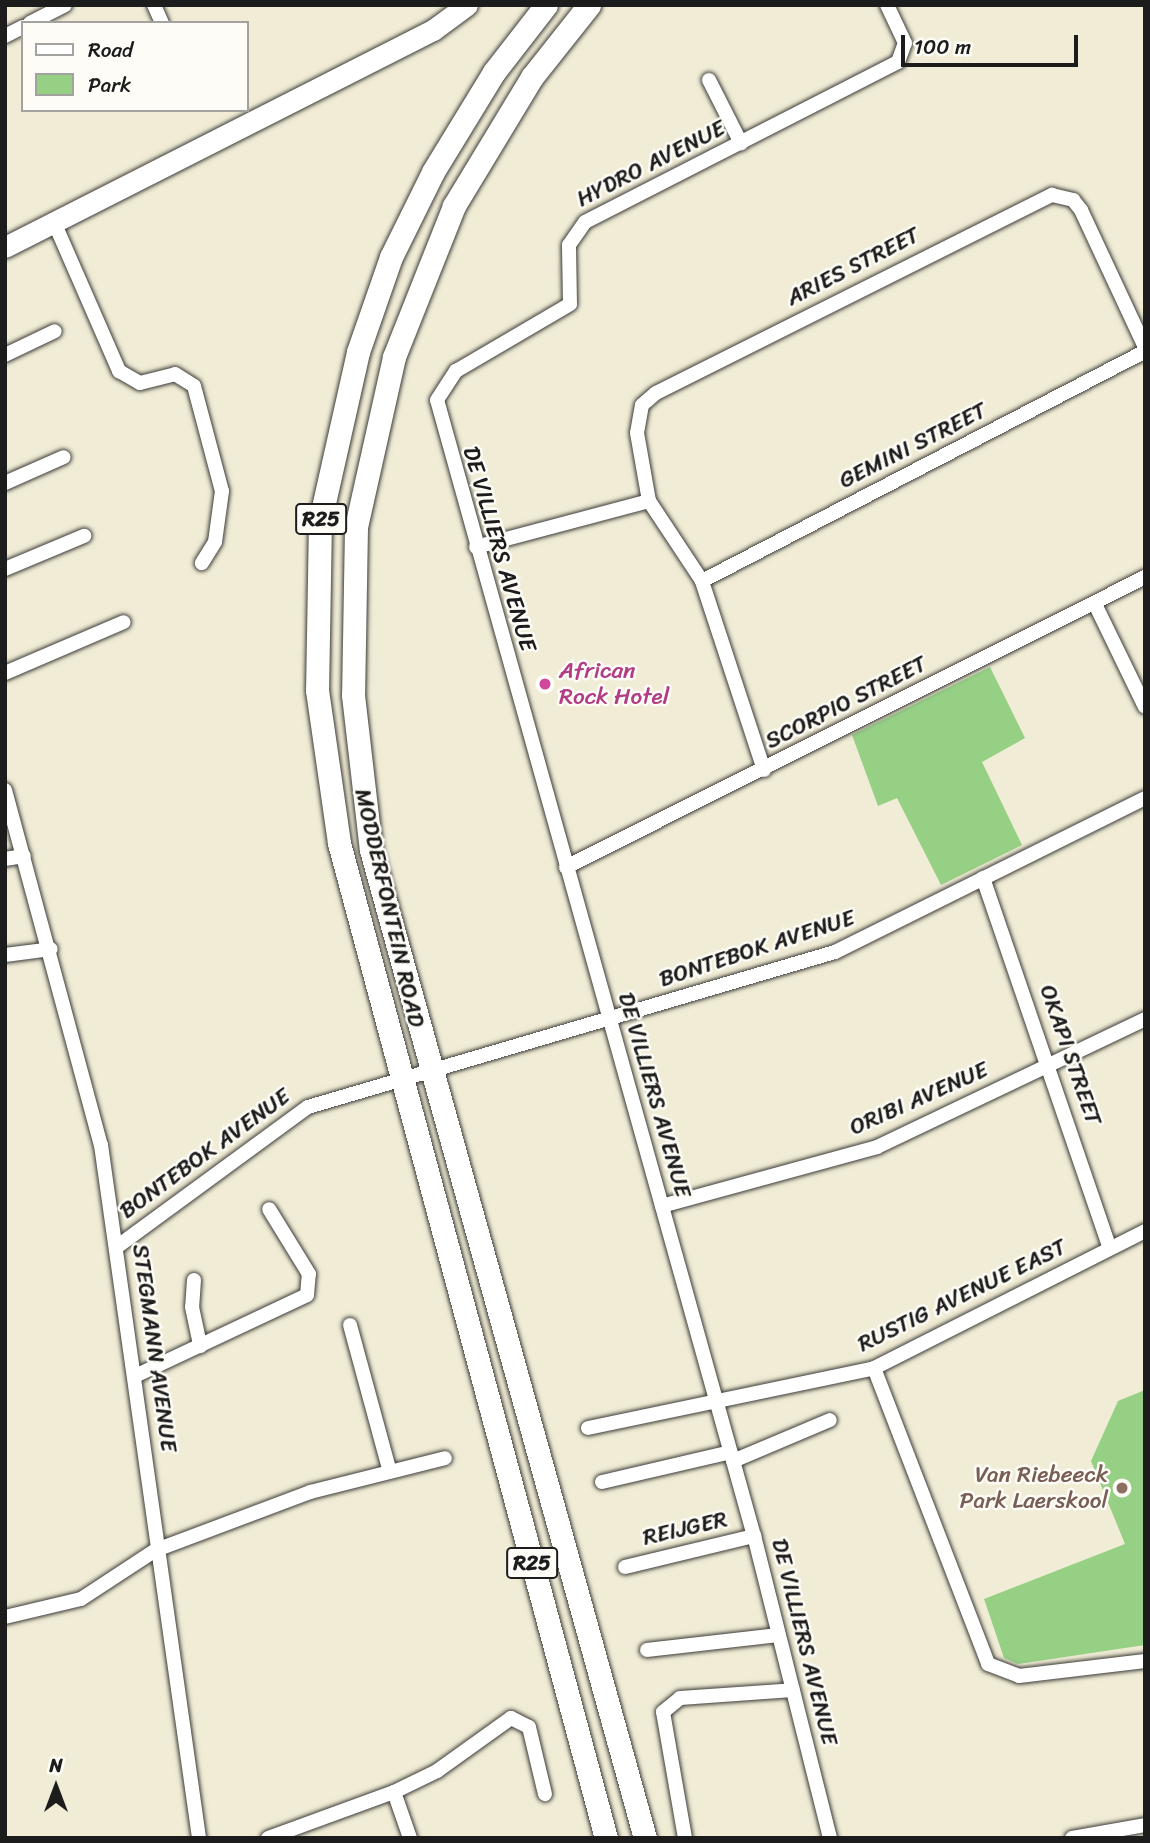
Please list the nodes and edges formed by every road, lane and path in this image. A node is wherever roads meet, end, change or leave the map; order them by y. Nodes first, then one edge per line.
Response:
1 (65, 5) edge
2 (154, 5) edge
3 (467, 5) edge
4 (546, 5) edge
5 (589, 5) edge
6 (887, 5) edge
7 (37, 21) edge
8 (161, 21) edge
9 (21, 28) edge
10 (5, 36) edge
11 (709, 80) dead end
12 (741, 143) junction
13 (54, 222) junction
14 (5, 247) edge
15 (55, 331) dead end
16 (1145, 349) edge
17 (5, 355) edge
18 (456, 371) joint
19 (64, 457) dead end
20 (5, 483) edge
21 (649, 501) junction
22 (84, 536) dead end
23 (476, 547) junction
24 (202, 563) dead end
25 (5, 569) edge
26 (1145, 577) edge
27 (702, 581) junction
28 (1095, 604) junction
29 (124, 622) dead end
30 (5, 673) edge
31 (1145, 707) edge
32 (764, 770) junction
33 (5, 790) edge
34 (1145, 798) edge
35 (24, 856) junction
36 (5, 859) edge
37 (566, 867) junction
38 (983, 878) junction
39 (51, 949) junction
40 (5, 955) edge
41 (1145, 1019) edge
42 (609, 1021) junction
43 (1051, 1064) junction
44 (427, 1070) junction
45 (400, 1078) junction
46 (662, 1206) junction
47 (269, 1209) dead end
48 (1145, 1231) edge
49 (118, 1246) junction
50 (1110, 1248) junction
51 (194, 1280) dead end
52 (351, 1325) dead end
53 (200, 1346) junction
54 (874, 1368) junction
55 (135, 1376) junction
56 (716, 1398) junction
57 (830, 1420) dead end
58 (588, 1428) dead end
59 (732, 1456) junction
60 (445, 1458) dead end
61 (389, 1469) junction
62 (602, 1482) dead end
63 (754, 1536) junction
64 (156, 1550) junction
65 (625, 1567) dead end
66 (5, 1617) edge
67 (778, 1635) junction
68 (646, 1650) dead end
69 (1145, 1661) edge
70 (793, 1690) junction
71 (394, 1792) junction
72 (545, 1794) dead end
73 (1145, 1825) edge
74 (199, 1838) edge
75 (268, 1838) edge
76 (410, 1838) edge
77 (606, 1838) edge
78 (645, 1838) edge
79 (685, 1838) edge
80 (830, 1838) edge
81 (1072, 1838) edge

1 - 7 street
2 - 8 street
3 - 13 street
4 - 45 main road, MODDERFONTEIN ROAD / R25
5 - 44 main road, MODDERFONTEIN ROAD / R25
6 - 12 street, HYDRO AVENUE
9 - 10 street
11 - 12 street
12 - 18 street, HYDRO AVENUE
13 - 14 street
13 - 24 street
15 - 17 street
16 - 21 street, ARIES STREET
16 - 27 street, GEMINI STREET
18 - 23 street, DE VILLIERS AVENUE
19 - 20 street
21 - 23 street
21 - 27 street
22 - 25 street
23 - 37 street, DE VILLIERS AVENUE
26 - 28 street, SCORPIO STREET
27 - 32 street
28 - 31 street
28 - 32 street, SCORPIO STREET
29 - 30 street
32 - 37 street, SCORPIO STREET
33 - 35 street, STEGMANN AVENUE
34 - 38 street, BONTEBOK AVENUE
35 - 36 street
35 - 39 street, STEGMANN AVENUE
37 - 42 street, DE VILLIERS AVENUE
38 - 42 street, BONTEBOK AVENUE
38 - 43 street, OKAPI STREET
39 - 40 street
39 - 49 street, STEGMANN AVENUE
41 - 43 street, ORIBI AVENUE
42 - 44 street, BONTEBOK AVENUE
42 - 46 street, DE VILLIERS AVENUE
43 - 46 street, ORIBI AVENUE
43 - 50 street, OKAPI STREET
44 - 45 street, BONTEBOK AVENUE
44 - 78 main road, MODDERFONTEIN ROAD / R25
45 - 49 street, BONTEBOK AVENUE
45 - 77 main road, MODDERFONTEIN ROAD / R25
46 - 56 street, DE VILLIERS AVENUE
47 - 53 street
48 - 50 street, RUSTIG AVENUE EAST
49 - 55 street, STEGMANN AVENUE
50 - 54 street, RUSTIG AVENUE EAST
51 - 53 street
52 - 61 street
53 - 55 street
54 - 56 street, RUSTIG AVENUE EAST
54 - 69 street
55 - 64 street, STEGMANN AVENUE
56 - 58 street, RUSTIG AVENUE EAST
56 - 59 street, DE VILLIERS AVENUE
57 - 59 street
59 - 62 street
59 - 63 street, DE VILLIERS AVENUE
60 - 61 street
61 - 64 street
63 - 65 street, REIJGER
63 - 67 street, DE VILLIERS AVENUE
64 - 66 street
64 - 74 street, STEGMANN AVENUE
67 - 68 street
67 - 70 street, DE VILLIERS AVENUE
70 - 79 street
70 - 80 street, DE VILLIERS AVENUE
71 - 72 street
71 - 75 street
71 - 76 street
73 - 81 street

